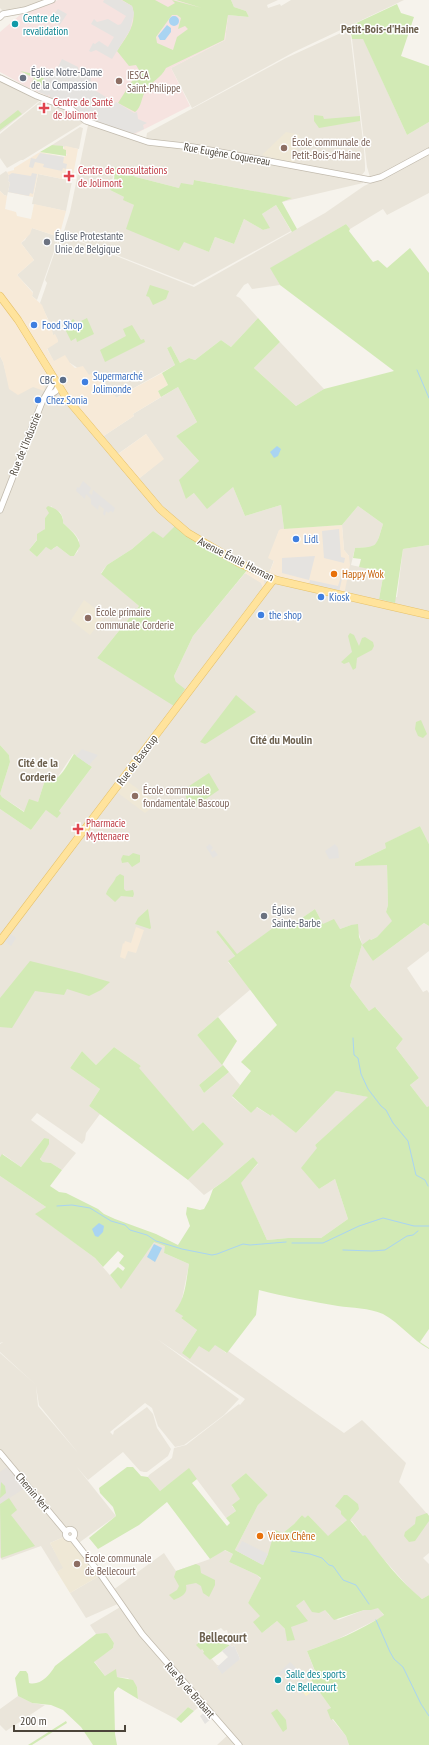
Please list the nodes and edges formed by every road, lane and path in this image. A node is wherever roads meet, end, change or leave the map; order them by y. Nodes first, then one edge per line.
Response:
1 (52, 0) edge
2 (0, 16) edge
3 (0, 78) edge
4 (429, 151) edge
5 (0, 296) edge
6 (56, 384) junction
7 (64, 396) junction
8 (44, 400) junction
9 (0, 510) edge
10 (226, 556) junction
11 (274, 579) junction
12 (263, 593) junction
13 (429, 615) edge
14 (0, 941) edge
15 (0, 1453) edge
16 (72, 1538) joint
17 (239, 1745) edge

1 - 2 street
3 - 4 street, Rue Eugène Coquereau
5 - 6 main road, Avenue Émile Herman
6 - 7 main road, Avenue Émile Herman
6 - 8 street, Rue de l'Industrie
7 - 8 street, Rue de l'Industrie
7 - 10 main road, Avenue Émile Herman
8 - 9 street, Rue de l'Industrie
10 - 11 main road, Avenue Émile Herman
10 - 12 main road
11 - 12 main road, Rue de Bascoup
11 - 13 main road, Avenue Émile Herman
12 - 14 main road, Rue de Bascoup
15 - 16 street, Chemin Vert
16 - 17 street, Rue Ry de Brabant

